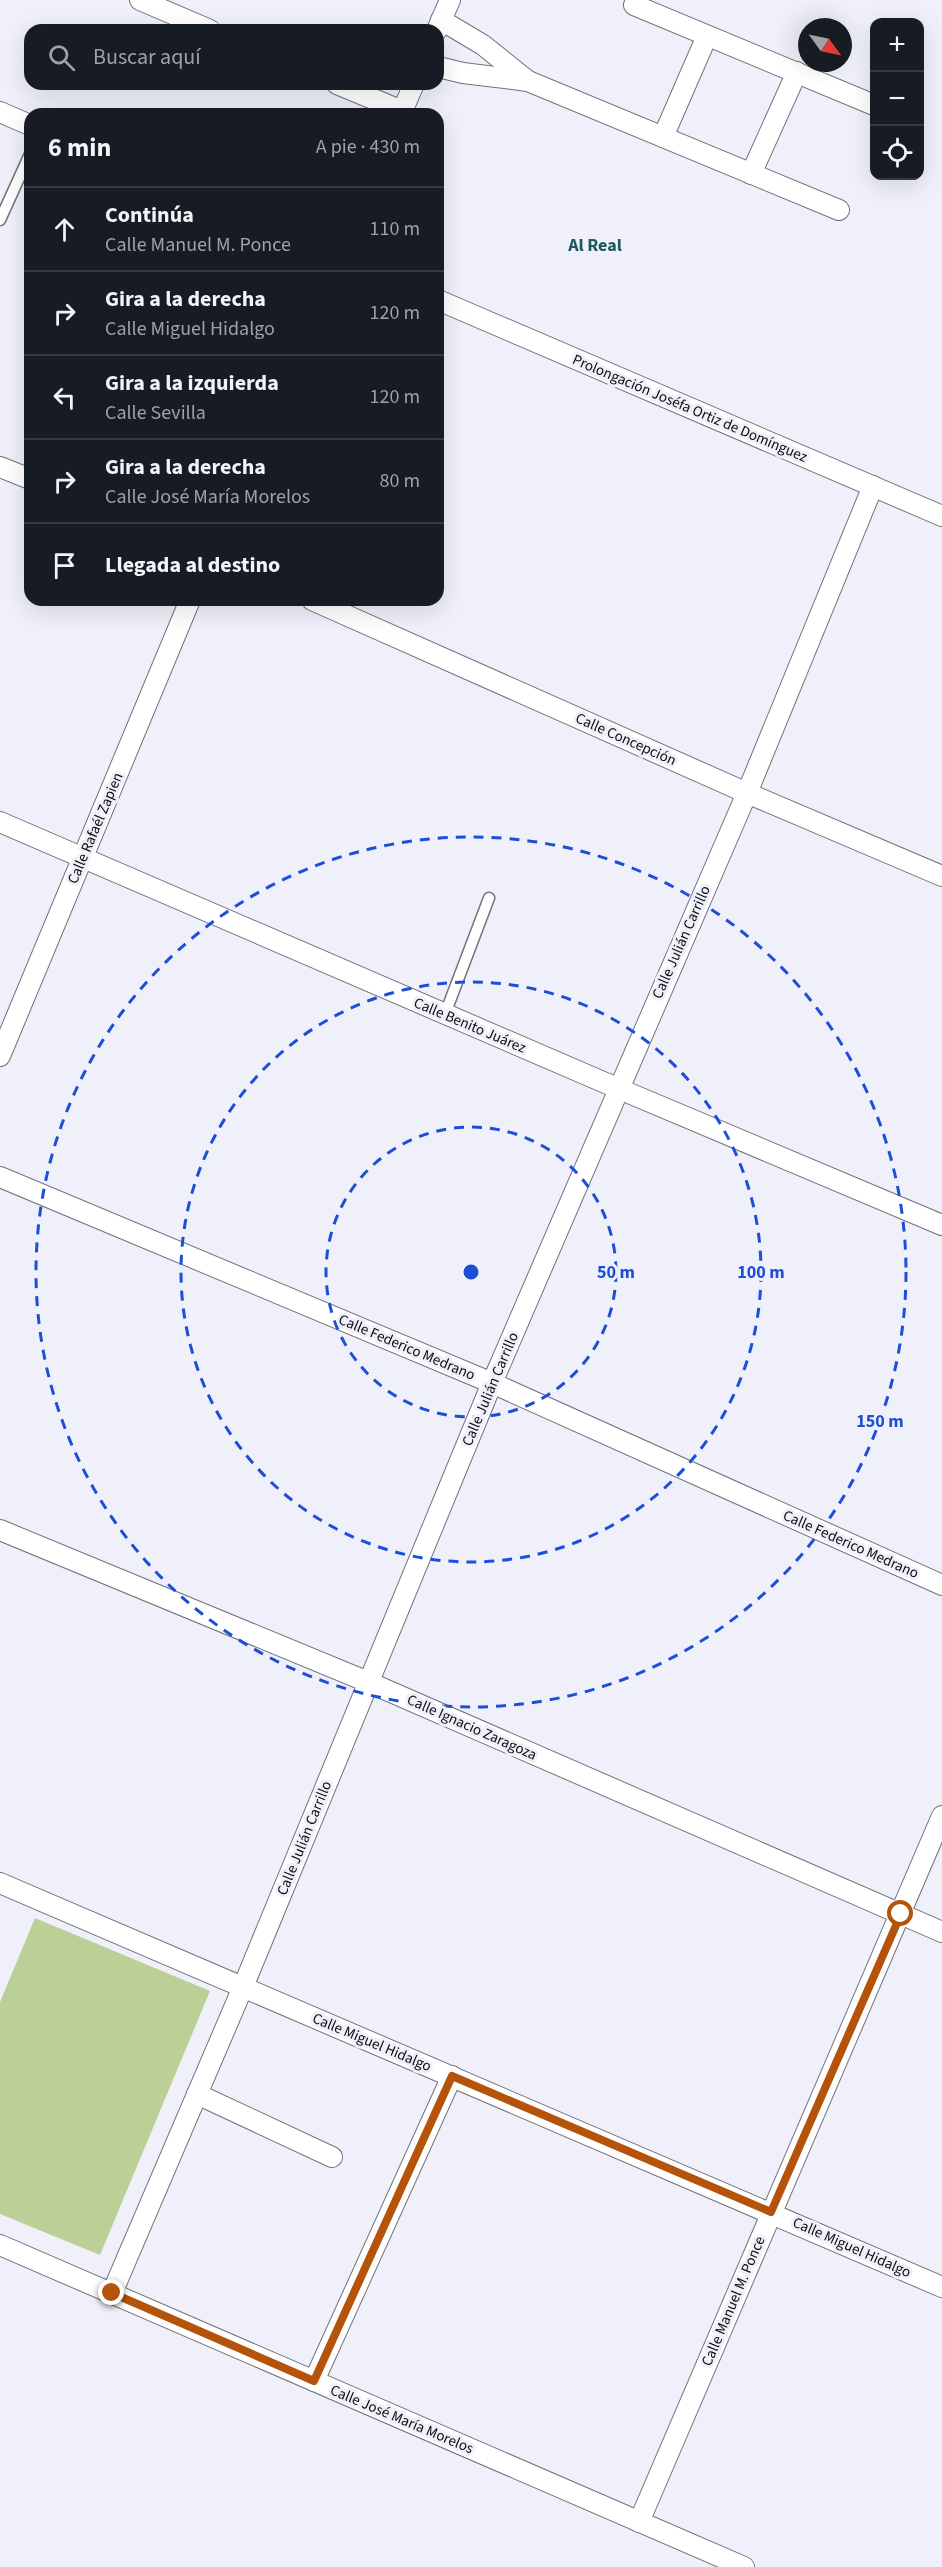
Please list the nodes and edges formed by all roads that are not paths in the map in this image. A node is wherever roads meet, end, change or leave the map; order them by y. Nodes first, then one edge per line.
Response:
1 (140, 0) edge
2 (450, 0) edge
3 (634, 5) dead end
4 (196, 24) edge
5 (439, 24) edge
6 (444, 27) edge
7 (707, 36) junction
8 (444, 68) edge
9 (796, 72) junction
10 (528, 81) junction
11 (351, 90) edge
12 (411, 90) edge
13 (870, 103) edge
14 (390, 108) edge
15 (403, 108) edge
16 (0, 112) edge
17 (24, 122) edge
18 (663, 137) junction
19 (24, 167) edge
20 (751, 174) junction
21 (839, 210) dead end
22 (0, 220) edge
23 (444, 303) edge
24 (0, 467) edge
25 (24, 477) edge
26 (873, 486) junction
27 (942, 516) edge
28 (187, 606) edge
29 (326, 606) edge
30 (747, 793) junction
31 (0, 822) edge
32 (82, 857) junction
33 (942, 876) edge
34 (489, 898) dead end
35 (445, 1014) junction
36 (0, 1056) edge
37 (617, 1088) junction
38 (0, 1177) edge
39 (942, 1225) edge
40 (492, 1383) junction
41 (0, 1530) edge
42 (942, 1585) edge
43 (368, 1682) junction
44 (942, 1816) edge
45 (0, 1883) edge
46 (901, 1914) junction
47 (942, 1932) edge
48 (243, 1987) junction
49 (452, 2076) junction
50 (197, 2094) junction
51 (332, 2157) dead end
52 (771, 2212) junction
53 (0, 2245) edge
54 (942, 2287) edge
55 (112, 2293) junction
56 (314, 2381) junction
57 (639, 2522) junction
58 (744, 2567) edge

1 - 4 street
2 - 5 street
3 - 7 street
6 - 10 street
7 - 9 street
7 - 18 street
8 - 10 street
9 - 13 street
9 - 20 street
10 - 18 street
11 - 14 street
12 - 15 street
16 - 17 street
18 - 20 street
19 - 22 lane
20 - 21 street
23 - 26 street, Prolongación Joséfa Ortiz de Domínguez
24 - 25 street
26 - 27 street, Prolongación Joséfa Ortiz de Domínguez
26 - 30 street, Calle Julián Carrillo
28 - 32 street, Calle Rafaél Zapien
29 - 30 street, Calle Concepción
30 - 33 street, Calle Concepción
30 - 37 street, Calle Julián Carrillo
31 - 32 street, Calle Benito Juárez
32 - 35 street, Calle Benito Juárez
32 - 36 street, Calle Rafaél Zapien
34 - 35 lane
35 - 37 street, Calle Benito Juárez
37 - 39 street, Calle Benito Juárez
37 - 40 street, Calle Julián Carrillo
38 - 40 street, Calle Federico Medrano
40 - 42 street, Calle Federico Medrano
40 - 43 street, Calle Julián Carrillo
41 - 43 street, Calle Ignacio Zaragoza
43 - 46 street, Calle Ignacio Zaragoza
43 - 48 street, Calle Julián Carrillo
44 - 46 street, Calle Manuel M. Ponce
45 - 48 street, Calle Miguel Hidalgo
46 - 47 street, Calle Ignacio Zaragoza
46 - 52 street, Calle Manuel M. Ponce
48 - 49 street, Calle Miguel Hidalgo
48 - 50 street, Calle Julián Carrillo
49 - 52 street, Calle Miguel Hidalgo
49 - 56 street
50 - 51 street
50 - 55 street, Calle Julián Carrillo
52 - 54 street, Calle Miguel Hidalgo
52 - 57 street, Calle Manuel M. Ponce
53 - 55 street, Calle José María Morelos
55 - 56 street, Calle José María Morelos
56 - 57 street, Calle José María Morelos
57 - 58 street, Calle José María Morelos

